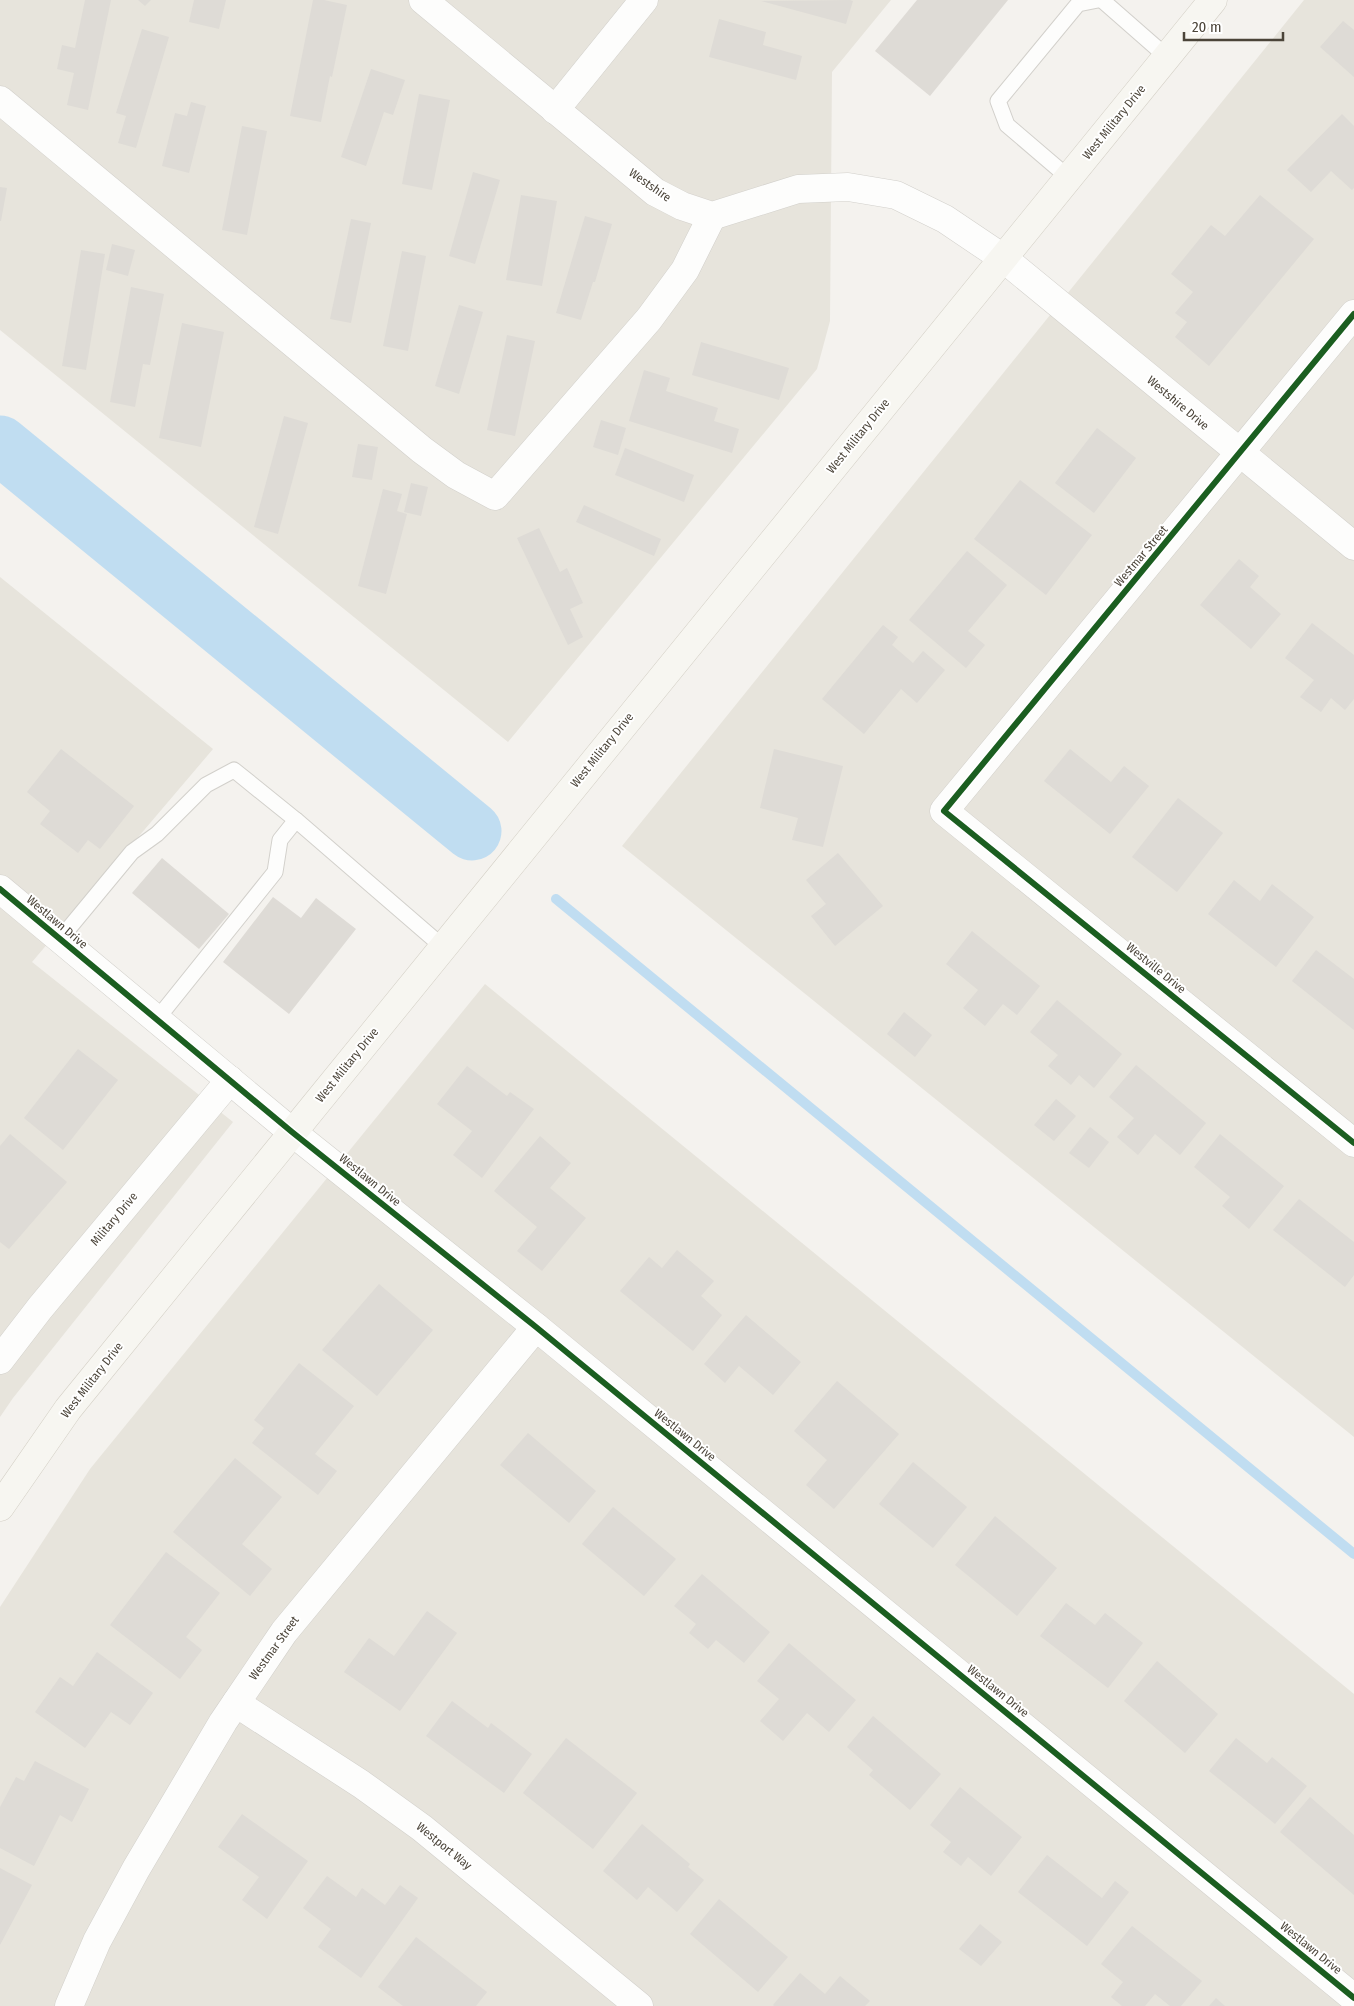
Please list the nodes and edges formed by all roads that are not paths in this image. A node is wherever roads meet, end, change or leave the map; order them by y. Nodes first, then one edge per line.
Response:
1 (423, 0) edge
2 (644, 0) edge
3 (1098, 0) edge
4 (1102, 0) edge
5 (1213, 0) edge
6 (1167, 57) junction
7 (0, 100) edge
8 (555, 110) junction
9 (1069, 178) junction
10 (712, 216) junction
11 (1003, 258) junction
12 (1354, 314) edge
13 (1240, 454) junction
14 (1354, 546) edge
15 (944, 811) joint
16 (296, 820) junction
17 (0, 889) edge
18 (60, 939) junction
19 (443, 947) junction
20 (156, 1018) junction
21 (230, 1080) junction
22 (292, 1132) junction
23 (1354, 1143) edge
24 (536, 1327) junction
25 (0, 1360) edge
26 (0, 1507) edge
27 (236, 1703) junction
28 (1354, 1998) edge
29 (69, 2006) edge
30 (639, 2006) edge

1 - 8 street, Westshire
2 - 8 street
3 - 9 lane
4 - 6 lane
5 - 6 main road, West Military Drive
6 - 9 main road, West Military Drive
7 - 10 street
8 - 10 street, Westshire
9 - 11 main road, West Military Drive
10 - 11 street
11 - 13 street, Westshire Drive
11 - 19 main road, West Military Drive
12 - 13 street, Westmar Street
13 - 14 street, Westshire Drive
13 - 15 street, Westmar Street
15 - 23 street, Westville Drive
16 - 18 lane
16 - 19 lane
16 - 20 lane
17 - 18 street, Westlawn Drive
18 - 20 street, Westlawn Drive
19 - 22 main road, West Military Drive
20 - 21 street, Westlawn Drive
21 - 22 street, Westlawn Drive
21 - 25 street, Military Drive
22 - 24 street, Westlawn Drive
22 - 26 main road, West Military Drive
24 - 27 street, Westmar Street
24 - 28 street, Westlawn Drive
27 - 29 street, Westmar Street
27 - 30 street, Westport Way

